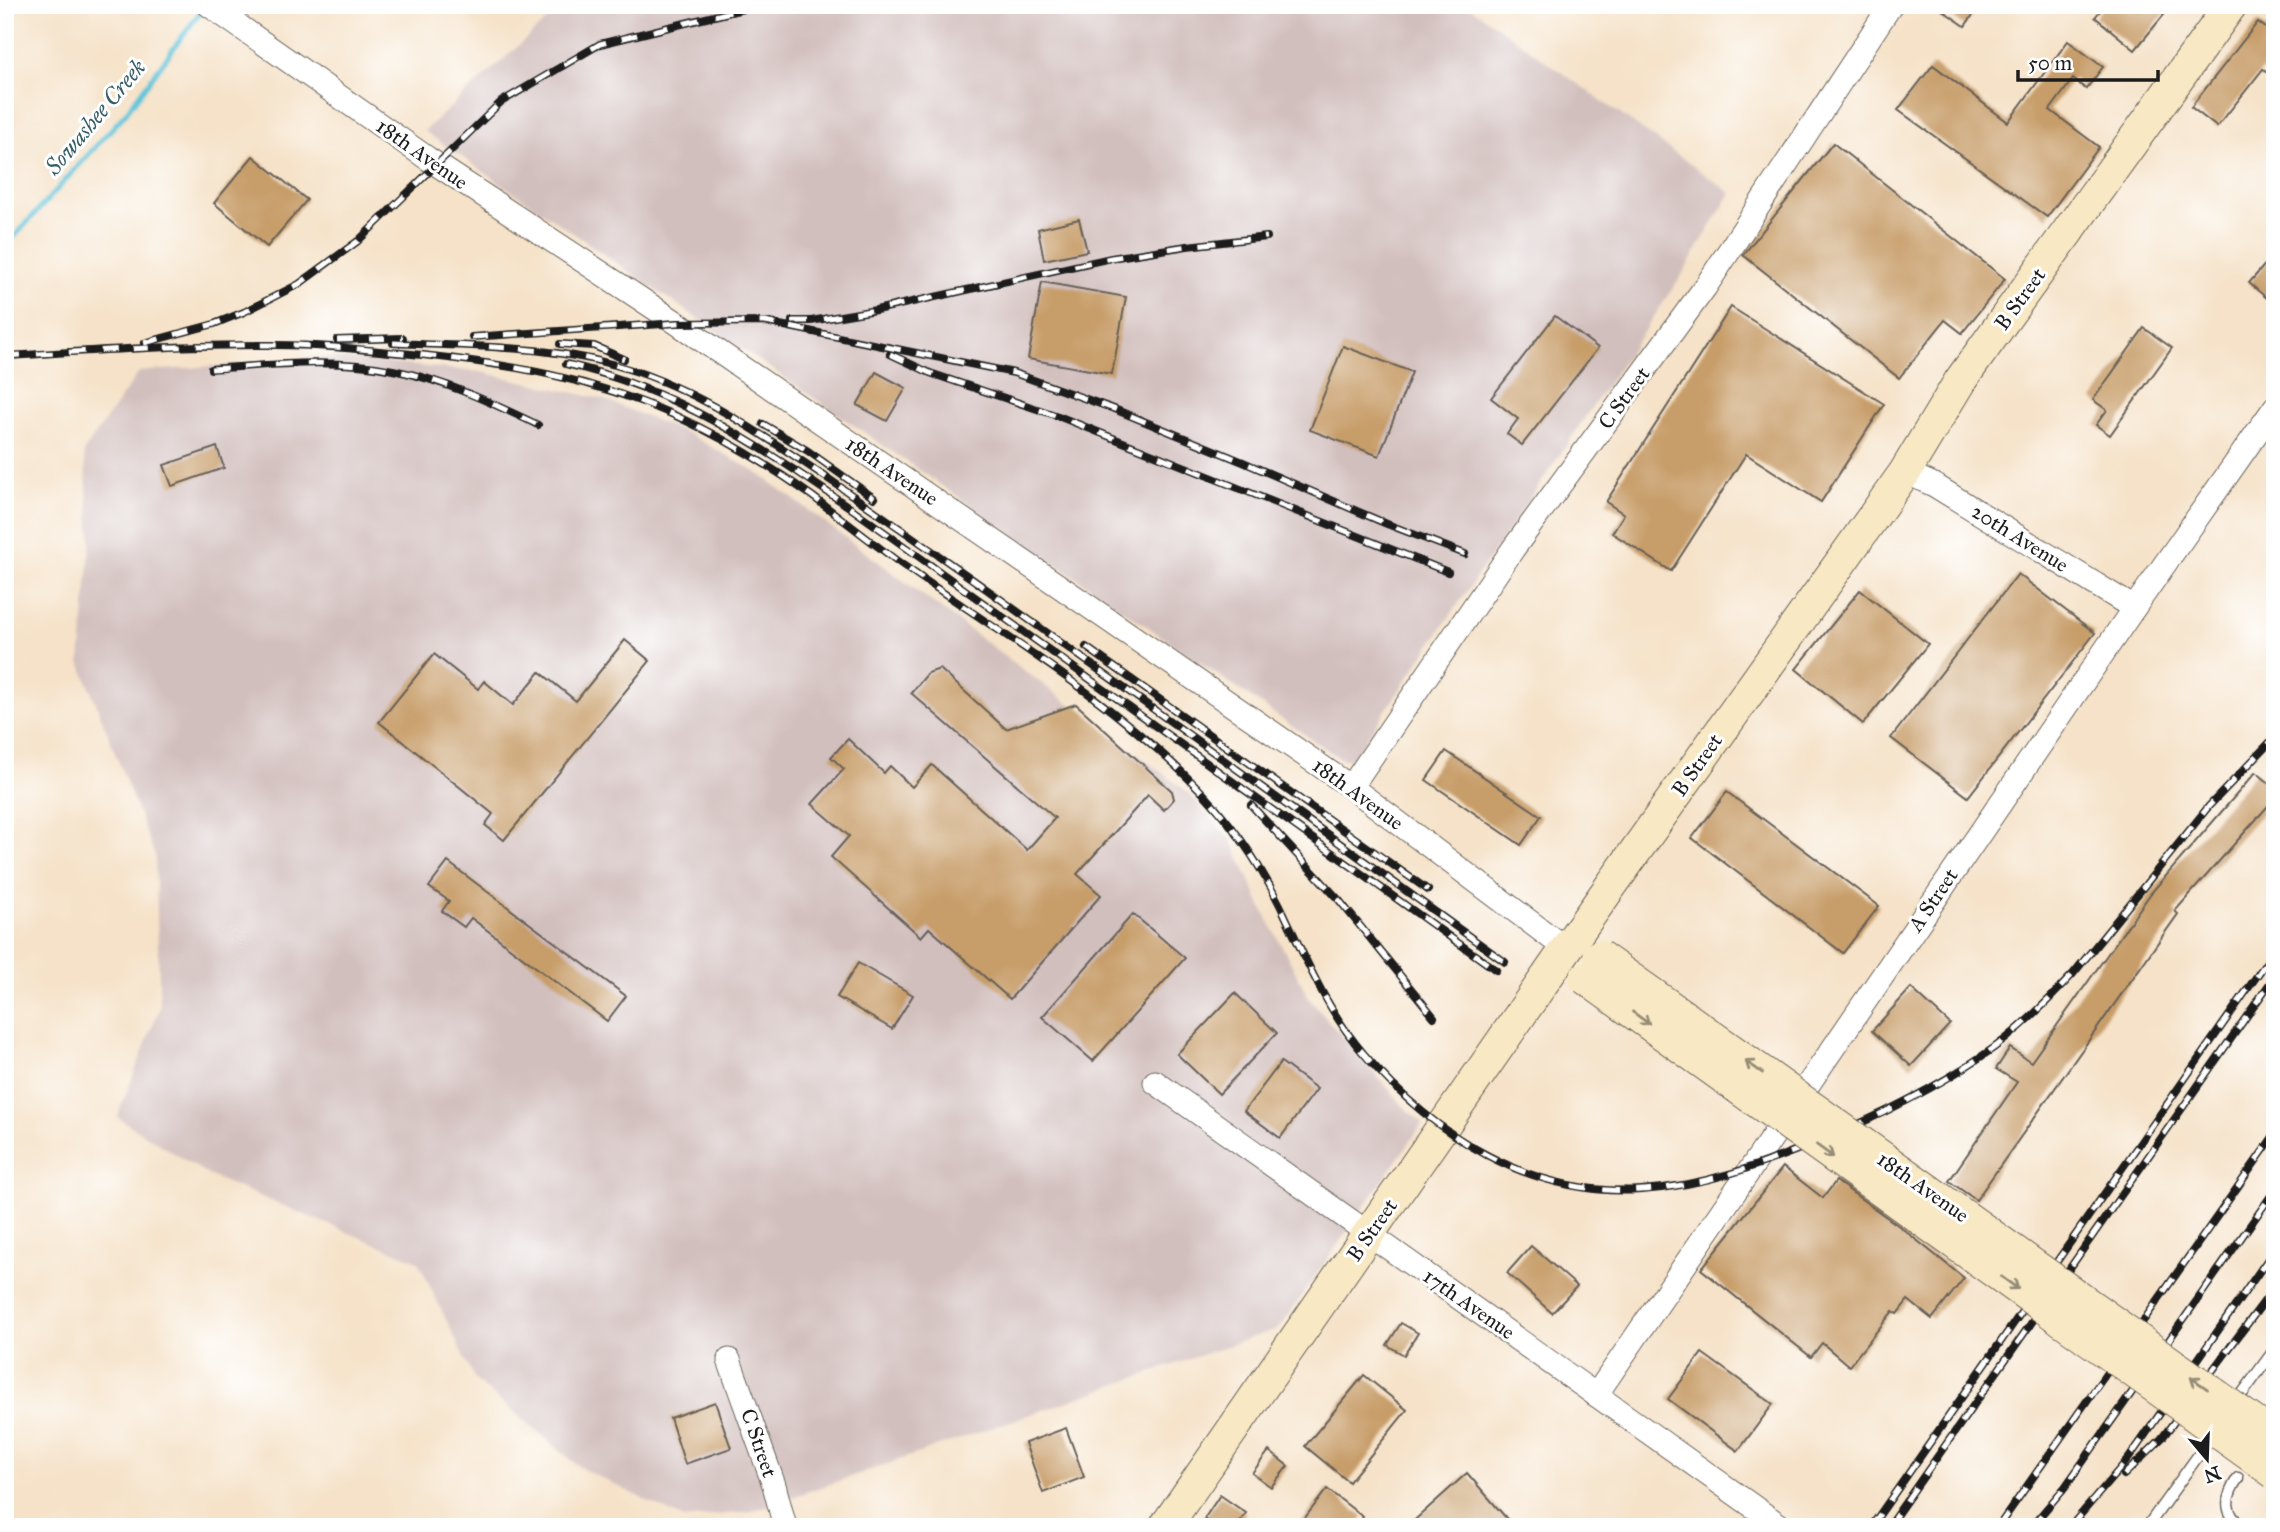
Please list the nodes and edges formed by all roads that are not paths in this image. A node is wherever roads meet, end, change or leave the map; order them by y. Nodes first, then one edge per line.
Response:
1 (209, 5) edge
2 (1891, 5) edge
3 (2231, 5) edge
4 (2275, 407) edge
5 (1905, 472) junction
6 (2134, 608) junction
7 (1351, 787) junction
8 (1566, 949) junction
9 (1592, 967) junction
10 (1155, 1082) dead end
11 (1369, 1234) junction
12 (2275, 1349) edge
13 (729, 1360) dead end
14 (1596, 1395) junction
15 (2275, 1437) edge
16 (2275, 1473) edge
17 (2238, 1478) dead end
18 (785, 1527) edge
19 (1165, 1527) edge
20 (1782, 1527) edge
21 (2147, 1527) edge
22 (2243, 1527) edge

1 - 7 street, 18th Avenue
2 - 7 street, C Street
3 - 5 street, B Street
4 - 6 street, A Street
5 - 6 street, 20th Avenue
5 - 8 street, B Street
6 - 14 street, A Street
7 - 8 street, 18th Avenue
8 - 9 street, 18th Avenue
8 - 11 street, B Street
15 -> 9 street, 18th Avenue, bridge
9 -> 16 street, bridge
10 - 11 street, 17th Avenue
11 - 14 street, 17th Avenue
11 - 19 street, B Street
12 - 21 lane
13 - 18 street, C Street
14 - 20 street, 17th Avenue
17 - 22 lane

